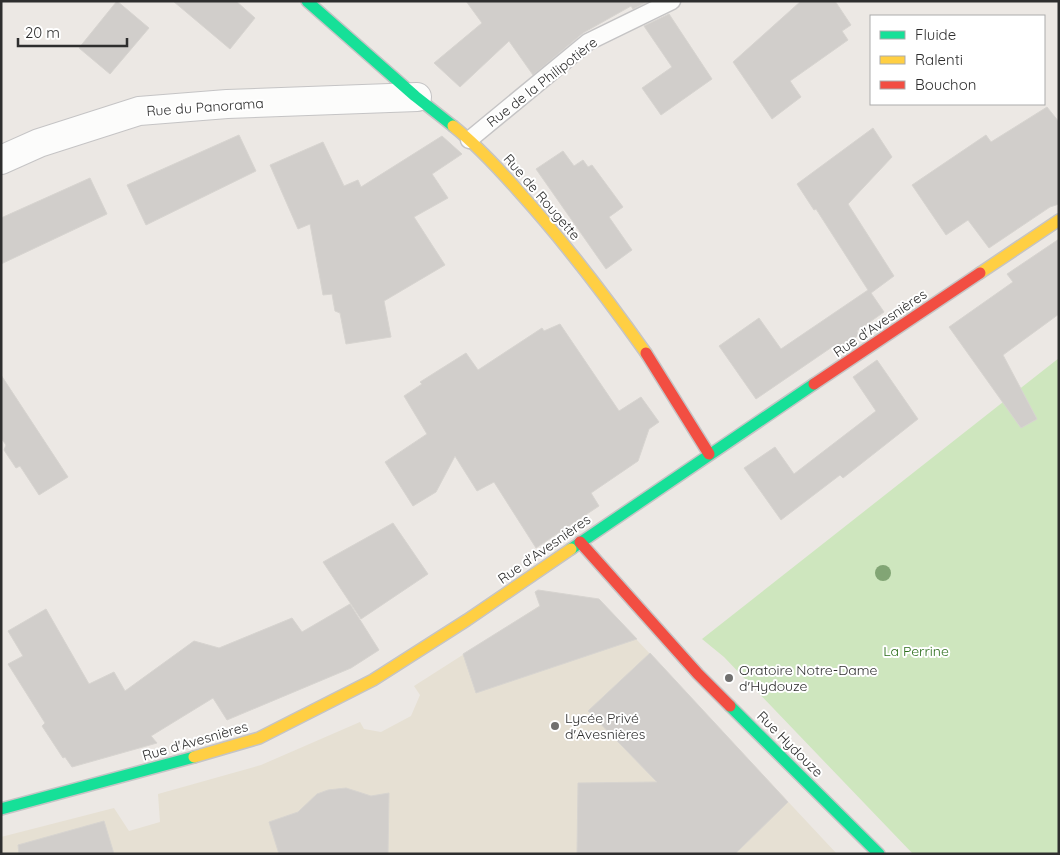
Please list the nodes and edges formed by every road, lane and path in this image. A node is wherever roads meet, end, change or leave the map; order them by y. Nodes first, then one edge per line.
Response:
1 (307, 1) edge
2 (672, 1) edge
3 (416, 97) junction
4 (469, 140) junction
5 (1, 160) edge
6 (1059, 220) edge
7 (709, 454) junction
8 (580, 542) junction
9 (1, 809) edge
10 (879, 854) edge

1 - 3 street, Rue de Rougette
2 - 4 lane, Rue de la Philipotière
3 - 4 street, Rue de Rougette
3 - 5 street, Rue du Panorama
4 - 7 street, Rue de Rougette
6 - 7 street, Rue d'Avesnières
7 - 8 street, Rue d'Avesnières
8 - 9 street, Rue d'Avesnières
8 - 10 street, Rue Hydouze

